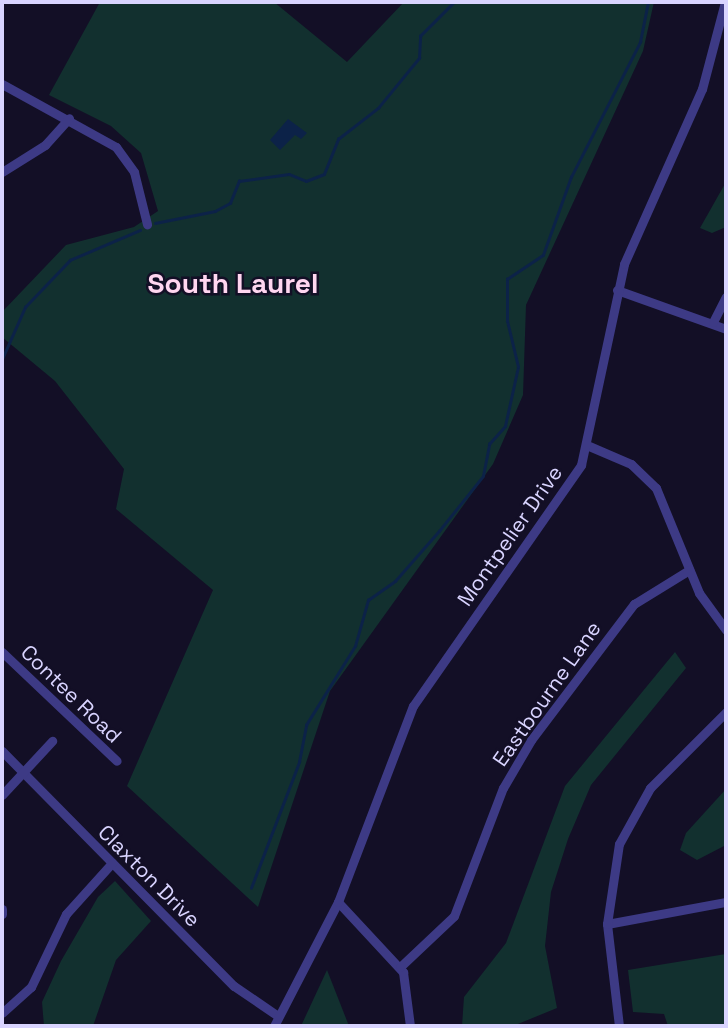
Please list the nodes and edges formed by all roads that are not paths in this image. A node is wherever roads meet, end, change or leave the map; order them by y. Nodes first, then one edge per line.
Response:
1 (725, 2) edge
2 (2, 84) edge
3 (69, 118) junction
4 (2, 172) edge
5 (147, 224) dead end
6 (617, 290) junction
7 (726, 297) edge
8 (713, 322) junction
9 (726, 329) edge
10 (589, 446) junction
11 (689, 570) junction
12 (726, 630) edge
13 (2, 652) edge
14 (726, 712) edge
15 (52, 741) dead end
16 (2, 751) edge
17 (117, 761) dead end
18 (23, 772) junction
19 (2, 794) edge
20 (112, 863) junction
21 (338, 902) junction
22 (726, 902) edge
23 (2, 909) edge
24 (2, 914) edge
25 (607, 924) junction
26 (400, 967) junction
27 (2, 1013) edge
28 (278, 1016) junction
29 (274, 1026) edge
30 (410, 1026) edge
31 (619, 1026) edge

1 - 6 street, Montpelier Drive
2 - 3 street
3 - 4 street
3 - 5 street
6 - 8 street
6 - 10 street, Montpelier Drive
7 - 8 street
8 - 9 street
10 - 11 street
10 - 21 street, Montpelier Drive
11 - 12 street
11 - 26 street, Eastbourne Lane
13 - 17 street, Contee Road
14 - 25 street
15 - 18 street
16 - 18 street, Claxton Drive
18 - 19 street
18 - 20 street, Claxton Drive
20 - 27 street
20 - 28 street, Claxton Drive
21 - 26 street
21 - 28 street, Montpelier Drive
22 - 25 street
23 - 24 street
25 - 31 street
26 - 30 street
28 - 29 street, Montpelier Drive

